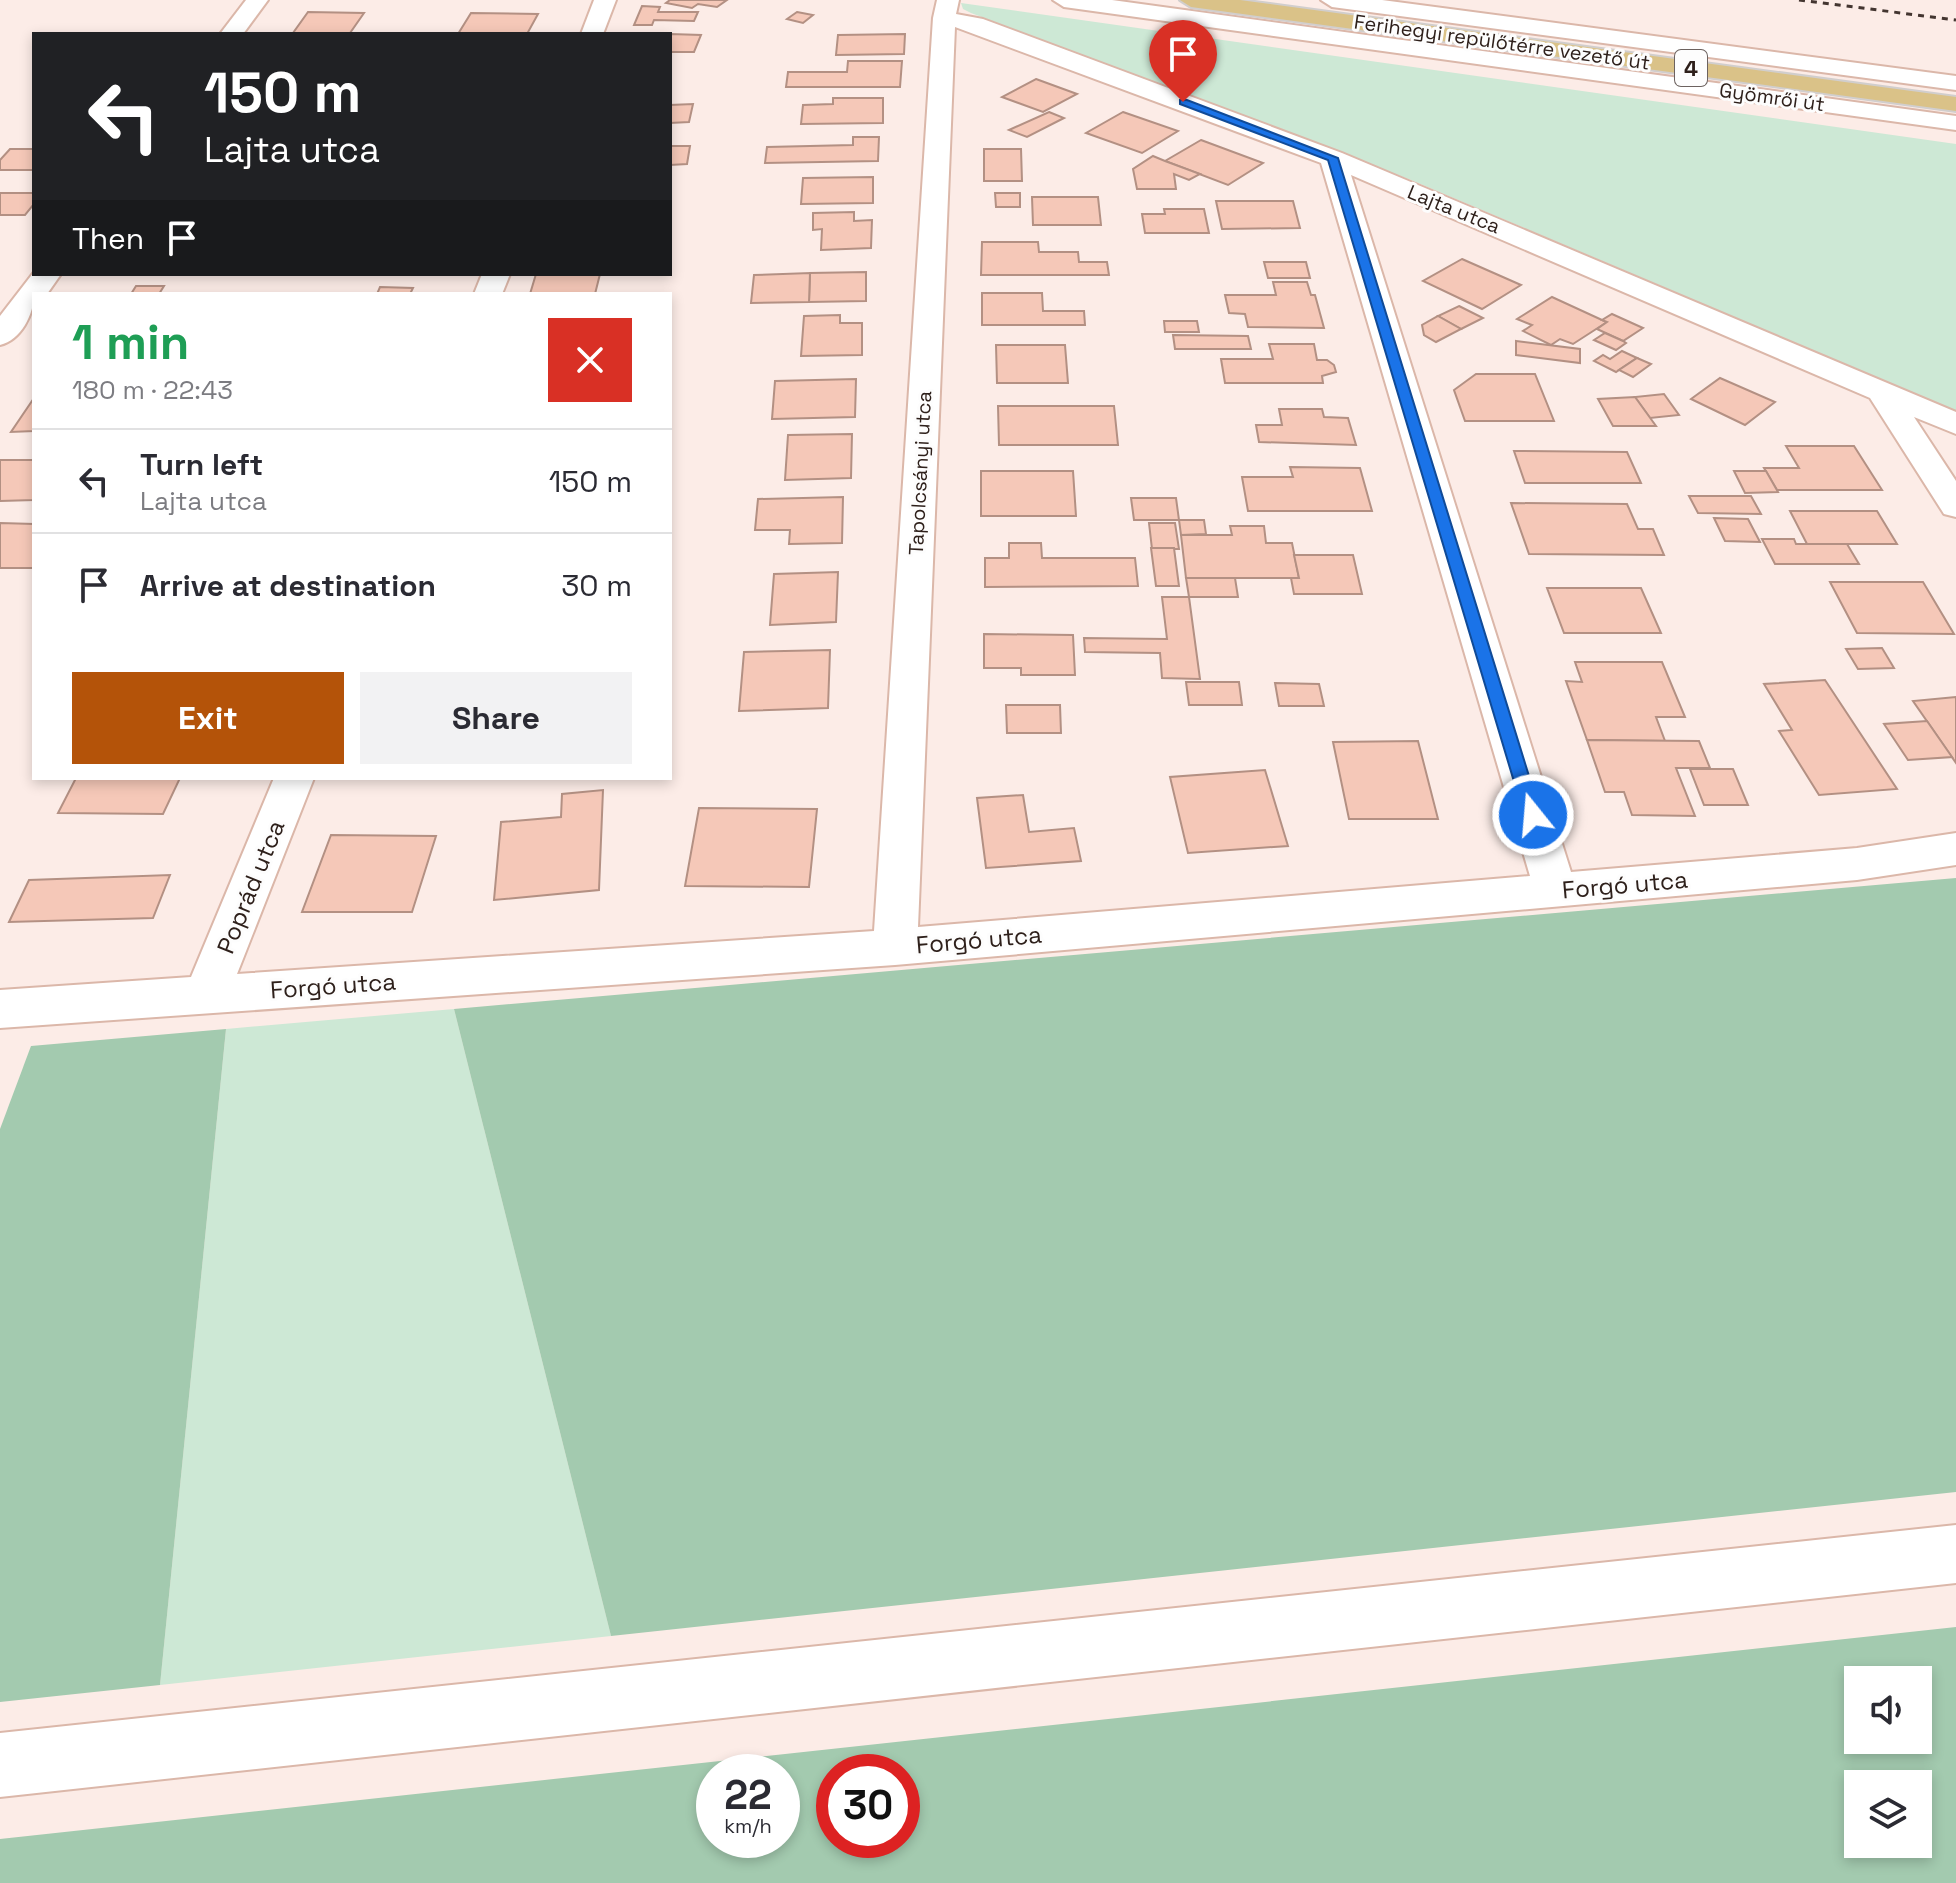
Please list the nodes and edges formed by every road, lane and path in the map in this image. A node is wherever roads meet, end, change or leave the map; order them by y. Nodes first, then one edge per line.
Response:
1 (257, 0) edge
2 (605, 0) edge
3 (1064, 0) edge
4 (1191, 0) edge
5 (1332, 0) edge
6 (946, 9) edge
7 (233, 32) edge
8 (593, 32) edge
9 (1956, 83) edge
10 (1956, 104) edge
11 (1956, 123) edge
12 (1333, 158) junction
13 (45, 276) edge
14 (33, 292) edge
15 (32, 294) edge
16 (0, 336) edge
17 (1881, 391) junction
18 (1956, 424) edge
19 (1956, 507) edge
20 (293, 780) edge
21 (1956, 849) edge
22 (1556, 891) junction
23 (895, 947) junction
24 (206, 995) junction
25 (0, 1009) edge
26 (1956, 1554) edge
27 (0, 1765) edge

1 - 7 street
2 - 8 street
3 - 11 street, Gyömrői út
4 - 10 main road, Ferihegyi repülőtérre vezető út / 4
5 - 9 street, Gyömrői út
6 - 12 street, Lajta utca
6 - 23 street, Tapolcsányi utca
12 - 17 street, Lajta utca
12 - 22 street
13 - 14 street
15 - 16 street
17 - 18 street, Lajta utca
17 - 19 street
20 - 24 street, Poprád utca
21 - 22 street, Forgó utca
22 - 23 street, Forgó utca
23 - 24 street, Forgó utca
24 - 25 street, Forgó utca
26 - 27 street

